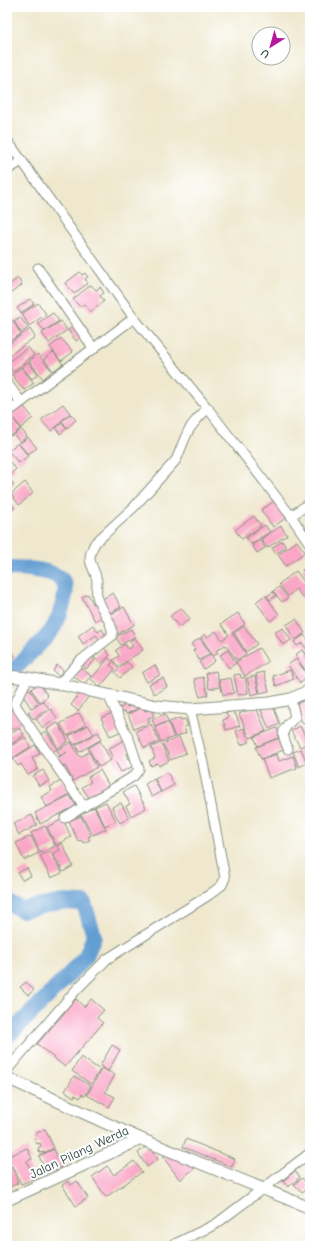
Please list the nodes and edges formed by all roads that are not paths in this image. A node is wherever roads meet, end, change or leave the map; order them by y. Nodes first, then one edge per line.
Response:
1 (7, 140) edge
2 (22, 161) junction
3 (7, 170) edge
4 (38, 268) dead end
5 (134, 318) junction
6 (94, 349) junction
7 (7, 383) edge
8 (21, 402) junction
9 (208, 408) junction
10 (7, 413) edge
11 (310, 503) edge
12 (291, 516) junction
13 (310, 544) edge
14 (11, 676) edge
15 (28, 678) junction
16 (59, 684) junction
17 (310, 690) edge
18 (108, 694) junction
19 (291, 699) junction
20 (190, 709) junction
21 (288, 749) dead end
22 (84, 807) junction
23 (65, 818) dead end
24 (7, 1070) edge
25 (7, 1078) edge
26 (142, 1139) junction
27 (310, 1153) edge
28 (262, 1189) junction
29 (7, 1200) edge
30 (310, 1208) edge
31 (171, 1246) edge

1 - 2 street
2 - 3 street
2 - 5 street
4 - 6 street
5 - 6 street
5 - 9 street
6 - 8 street
7 - 8 street
8 - 10 street
9 - 12 street
9 - 16 street
11 - 12 street
12 - 13 street
14 - 15 street
15 - 16 street
15 - 22 street
16 - 18 street
17 - 19 street
18 - 20 street
18 - 22 street
19 - 20 street
19 - 21 street
20 - 24 street
22 - 23 street
25 - 26 street
26 - 28 street
26 - 29 street, Jalan Pilang Werda
27 - 28 street
28 - 30 street
28 - 31 street

